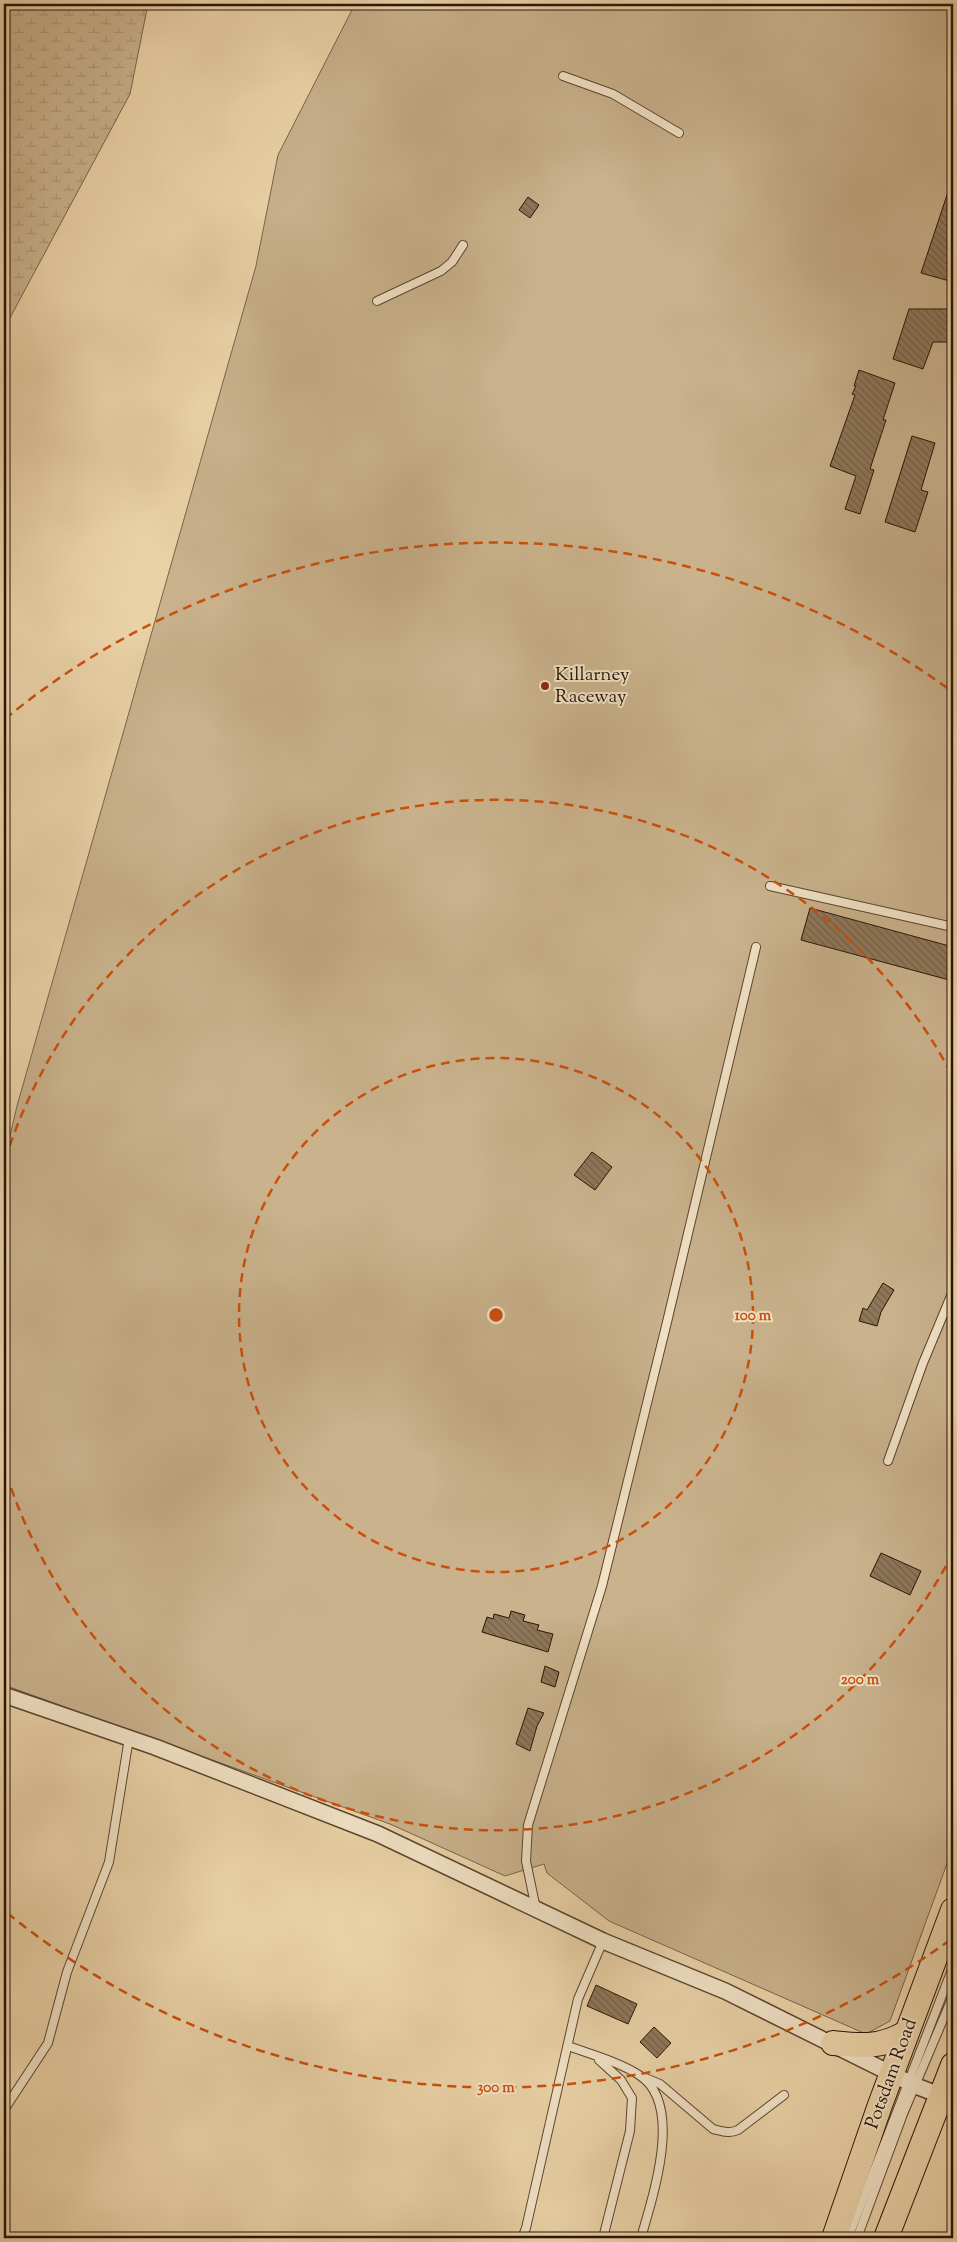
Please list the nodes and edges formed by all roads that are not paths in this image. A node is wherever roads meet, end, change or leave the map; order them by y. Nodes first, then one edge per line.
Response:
1 (563, 76) dead end
2 (679, 133) dead end
3 (463, 245) dead end
4 (377, 301) dead end
5 (770, 886) dead end
6 (953, 927) edge
7 (756, 947) dead end
8 (953, 1291) edge
9 (888, 1461) dead end
10 (4, 1695) edge
11 (129, 1738) junction
12 (953, 1910) edge
13 (536, 1911) junction
14 (603, 1941) junction
15 (953, 1967) edge
16 (953, 1996) edge
17 (906, 2033) junction
18 (833, 2043) junction
19 (568, 2046) junction
20 (592, 2054) junction
21 (953, 2065) edge
22 (639, 2075) junction
23 (905, 2080) junction
24 (784, 2095) dead end
25 (942, 2096) junction
26 (4, 2110) edge
27 (522, 2238) edge
28 (603, 2238) edge
29 (641, 2238) edge
30 (834, 2238) edge
31 (848, 2238) edge
32 (857, 2238) edge
33 (886, 2238) edge

1 - 2 lane
3 - 4 lane
5 - 6 lane
7 - 13 lane
8 - 9 lane
10 - 11 street
11 - 13 street
11 - 26 lane
12 - 17 main road, Potsdam Road
13 - 14 street
14 - 18 street
14 - 19 lane
15 - 23 lane
16 - 23 lane
17 - 18 main road
17 - 23 main road, Potsdam Road
18 - 23 street
19 - 20 lane
19 - 27 lane
20 - 22 lane
20 - 28 lane
21 - 25 main road
22 - 24 lane
22 - 29 lane
23 - 25 street
23 - 30 main road, Potsdam Road
23 - 31 lane
23 - 32 lane
25 - 33 main road

